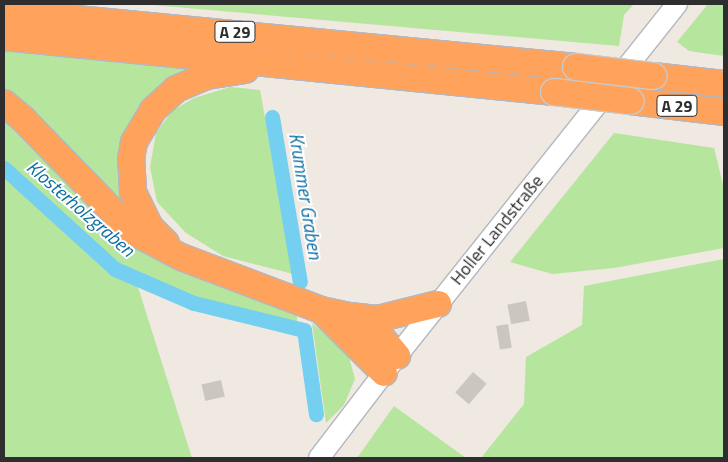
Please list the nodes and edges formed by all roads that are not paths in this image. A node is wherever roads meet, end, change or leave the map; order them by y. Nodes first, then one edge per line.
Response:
1 (677, 4) edge
2 (4, 12) edge
3 (4, 38) edge
4 (269, 62) junction
5 (724, 84) edge
6 (4, 103) edge
7 (724, 112) edge
8 (181, 257) junction
9 (438, 304) junction
10 (321, 310) junction
11 (350, 316) junction
12 (390, 364) junction
13 (319, 458) edge

1 - 9 main road, Holler Landstraße
2 - 5 highway, A 29, bridge
3 - 4 highway, A 29
4 - 7 highway, A 29, bridge
4 - 8 highway
6 - 8 highway
8 - 10 highway
9 - 11 highway
9 - 12 main road, Holler Landstraße
10 - 11 highway
10 - 12 highway
11 - 12 highway
12 - 13 main road, Holler Landstraße

